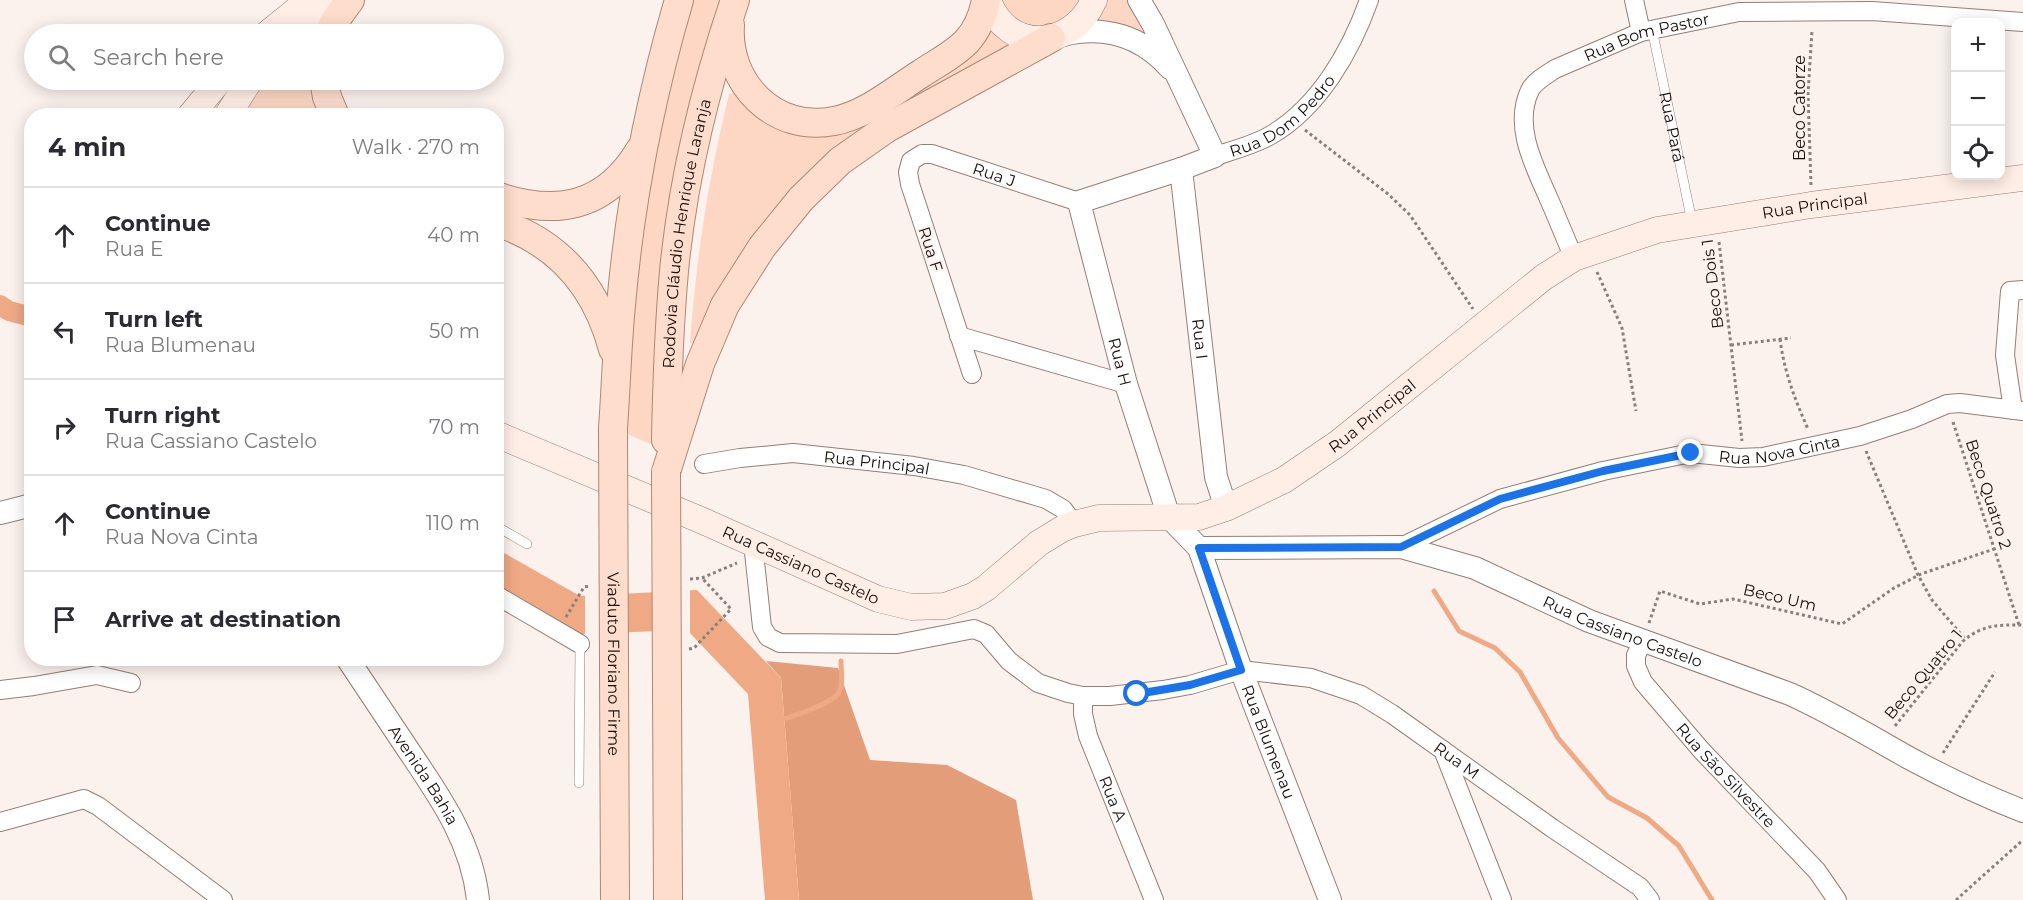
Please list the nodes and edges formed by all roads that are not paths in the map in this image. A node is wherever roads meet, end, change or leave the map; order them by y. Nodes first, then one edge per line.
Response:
1 (309, 0) edge
2 (344, 0) edge
3 (350, 0) edge
4 (679, 0) edge
5 (987, 0) edge
6 (1094, 0) edge
7 (1139, 0) edge
8 (1369, 0) edge
9 (1634, 0) edge
10 (733, 7) edge
11 (2023, 22) edge
12 (279, 24) edge
13 (309, 24) edge
14 (333, 24) edge
15 (1646, 30) junction
16 (1057, 36) junction
17 (1178, 79) junction
18 (212, 90) edge
19 (243, 90) edge
20 (326, 90) edge
21 (197, 108) edge
22 (231, 108) edge
23 (332, 108) edge
24 (646, 138) junction
25 (1215, 156) junction
26 (911, 161) joint
27 (1181, 169) junction
28 (2023, 178) edge
29 (504, 198) edge
30 (1079, 201) junction
31 (1705, 223) junction
32 (504, 225) edge
33 (1581, 255) junction
34 (2023, 290) edge
35 (958, 336) junction
36 (972, 374) dead end
37 (1125, 384) junction
38 (616, 391) junction
39 (2018, 410) edge
40 (504, 439) edge
41 (668, 458) junction
42 (704, 464) dead end
43 (1226, 508) junction
44 (1168, 517) junction
45 (1074, 524) junction
46 (504, 530) edge
47 (527, 543) dead end
48 (753, 543) junction
49 (1401, 547) junction
50 (1199, 548) junction
51 (504, 600) edge
52 (1643, 642) junction
53 (580, 644) joint
54 (352, 666) edge
55 (1241, 670) junction
56 (131, 683) dead end
57 (0, 690) edge
58 (1083, 696) junction
59 (1443, 750) junction
60 (579, 783) dead end
61 (2023, 811) edge
62 (0, 822) edge
63 (223, 900) edge
64 (478, 900) edge
65 (615, 900) edge
66 (669, 900) edge
67 (1154, 900) edge
68 (1330, 900) edge
69 (1502, 900) edge
70 (1650, 900) edge
71 (1837, 900) edge

1 - 12 main road
2 - 13 main road
3 - 14 main road
4 - 24 main road
5 - 10 main road
5 - 16 main road
6 - 16 main road
7 - 17 street
8 - 25 street, Rua Dom Pedro
9 - 15 street, Rua Pará
10 - 41 main road, Rodovia Cláudio Henrique Laranja
11 - 15 street, Rua Bom Pastor
15 - 31 lane, Rua Pará
15 - 33 street, Rua Bom Pastor
16 - 17 street
16 - 41 main road
17 - 25 street
18 - 21 main road
19 - 22 main road
20 - 23 main road
24 - 29 main road
24 - 38 main road
25 - 27 street, Rua Dom Pedro
26 - 30 street, Rua J
26 - 35 street, Rua F
27 - 30 street, Rua Dom Pedro
27 - 43 street, Rua I
28 - 31 main road, Rua Principal
30 - 37 street, Rua H
31 - 33 main road, Rua Principal
32 - 38 main road
33 - 43 main road, Rua Principal
34 - 39 street
35 - 36 street, Rua F
35 - 37 street
37 - 44 street, Rua H
38 - 65 main road, Viaduto Floriano Firme, bridge
39 - 49 street, Rua Nova Cinta
40 - 48 main road, Rua Cassiano Castelo
41 - 66 main road, bridge
42 - 45 street, Rua Principal
43 - 44 main road, Rua Principal
44 - 45 main road, Rua Principal
44 - 50 street
45 - 48 main road, Rua Cassiano Castelo
46 - 47 lane
48 - 58 street
49 - 50 street, Rua Cassiano Castelo
49 - 52 street, Rua Cassiano Castelo
50 - 55 street, Rua Blumenau
51 - 53 street
52 - 61 street, Rua Cassiano Castelo
52 - 71 street, Rua São Silvestre
53 - 60 lane
54 - 64 street, Avenida Bahia
55 - 58 street
55 - 59 street, Rua M
55 - 68 street, Rua Blumenau
56 - 57 street
58 - 67 street, Rua A
59 - 69 street
59 - 70 street, Rua M
62 - 63 street

